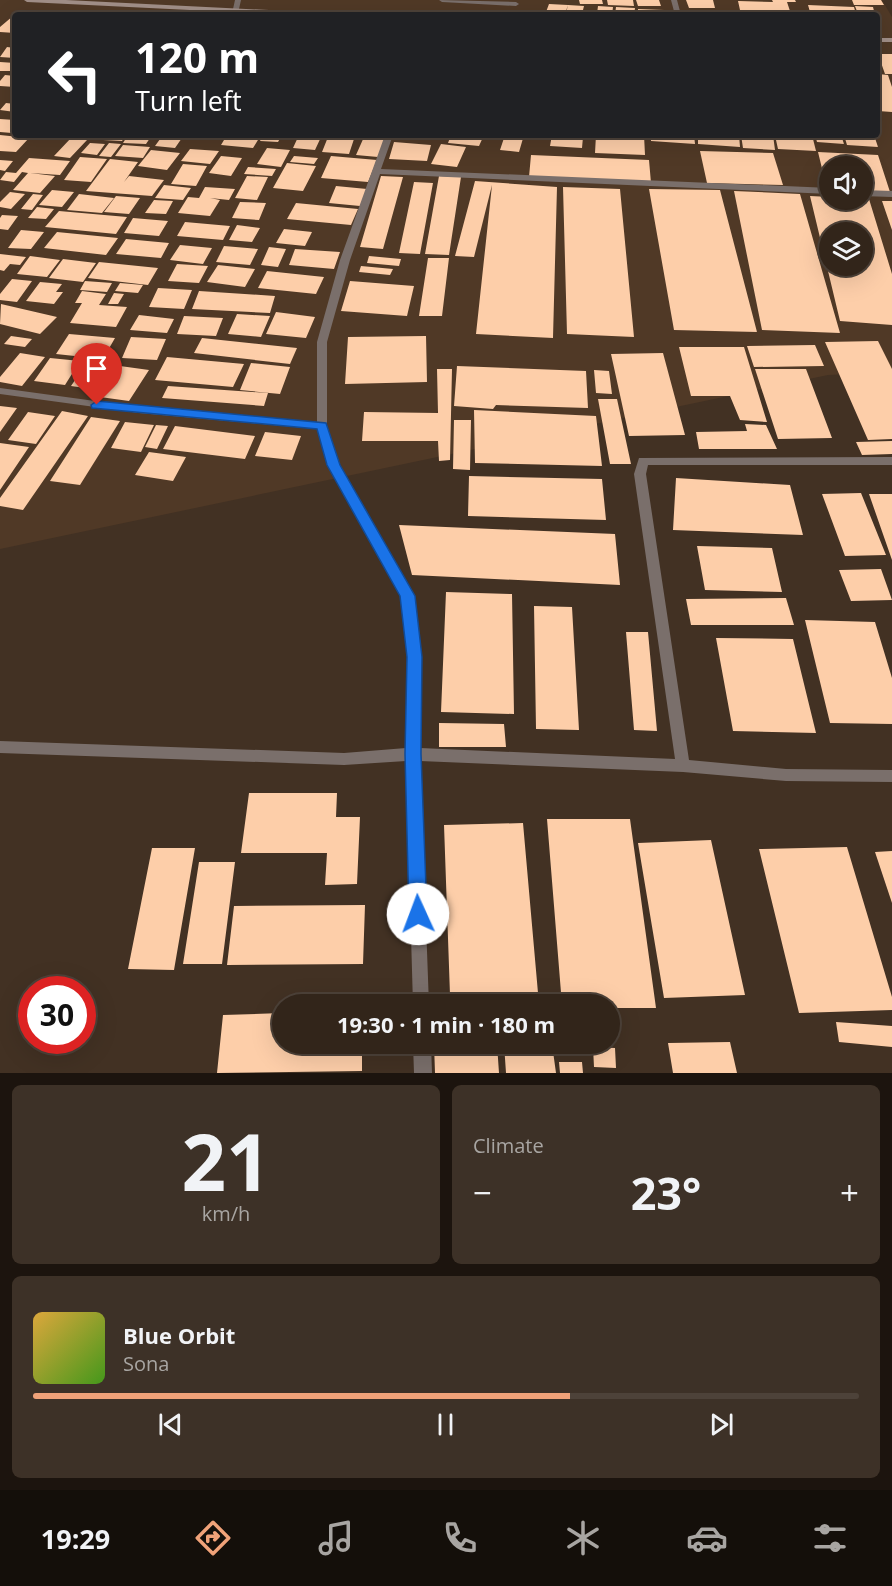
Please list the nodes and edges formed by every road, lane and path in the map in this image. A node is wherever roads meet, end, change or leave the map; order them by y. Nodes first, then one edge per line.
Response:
1 (27, 0) edge
2 (238, 0) edge
3 (442, 0) edge
4 (516, 4) dead end
5 (236, 9) junction
6 (282, 12) edge
7 (388, 138) edge
8 (378, 171) junction
9 (819, 191) edge
10 (873, 193) edge
11 (892, 194) edge
12 (0, 391) edge
13 (322, 426) junction
14 (892, 461) edge
15 (0, 747) edge
16 (413, 754) junction
17 (682, 766) junction
18 (892, 776) edge
19 (421, 994) edge
20 (422, 1054) edge
21 (423, 1073) edge

1 - 5 main road
2 - 5 street
3 - 4 street
5 - 6 main road
7 - 8 street
8 - 9 street
8 - 13 street
10 - 11 street
12 - 13 street
13 - 16 street
14 - 17 street
15 - 16 street
16 - 17 street
16 - 19 street
17 - 18 street
20 - 21 street

